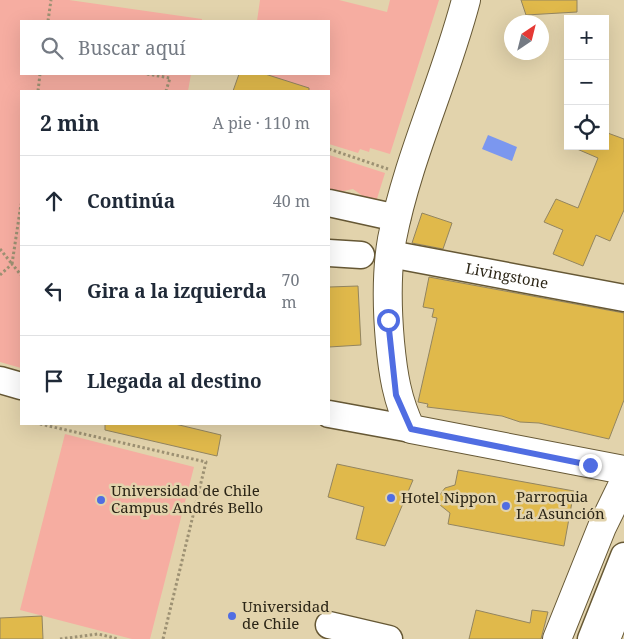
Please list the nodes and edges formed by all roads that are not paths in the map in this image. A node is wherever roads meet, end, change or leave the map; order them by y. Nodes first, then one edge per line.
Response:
1 (466, 0) edge
2 (330, 202) edge
3 (396, 218) junction
4 (330, 253) edge
5 (390, 254) junction
6 (362, 255) dead end
7 (624, 298) edge
8 (0, 380) edge
9 (20, 386) edge
10 (330, 414) edge
11 (411, 429) junction
12 (624, 470) edge
13 (624, 482) edge
14 (624, 497) edge
15 (624, 556) edge
16 (624, 592) edge
17 (329, 625) dead end
18 (389, 639) edge
19 (557, 639) edge
20 (571, 639) edge
21 (592, 639) edge
22 (606, 639) edge

1 - 3 main road
2 - 3 street
3 - 5 main road
4 - 6 street
5 - 7 street, Livingstone
5 - 11 main road
8 - 9 street
10 - 11 street
11 - 12 main road
13 - 19 main road
14 - 20 street
15 - 21 street
16 - 22 main road
17 - 18 street

